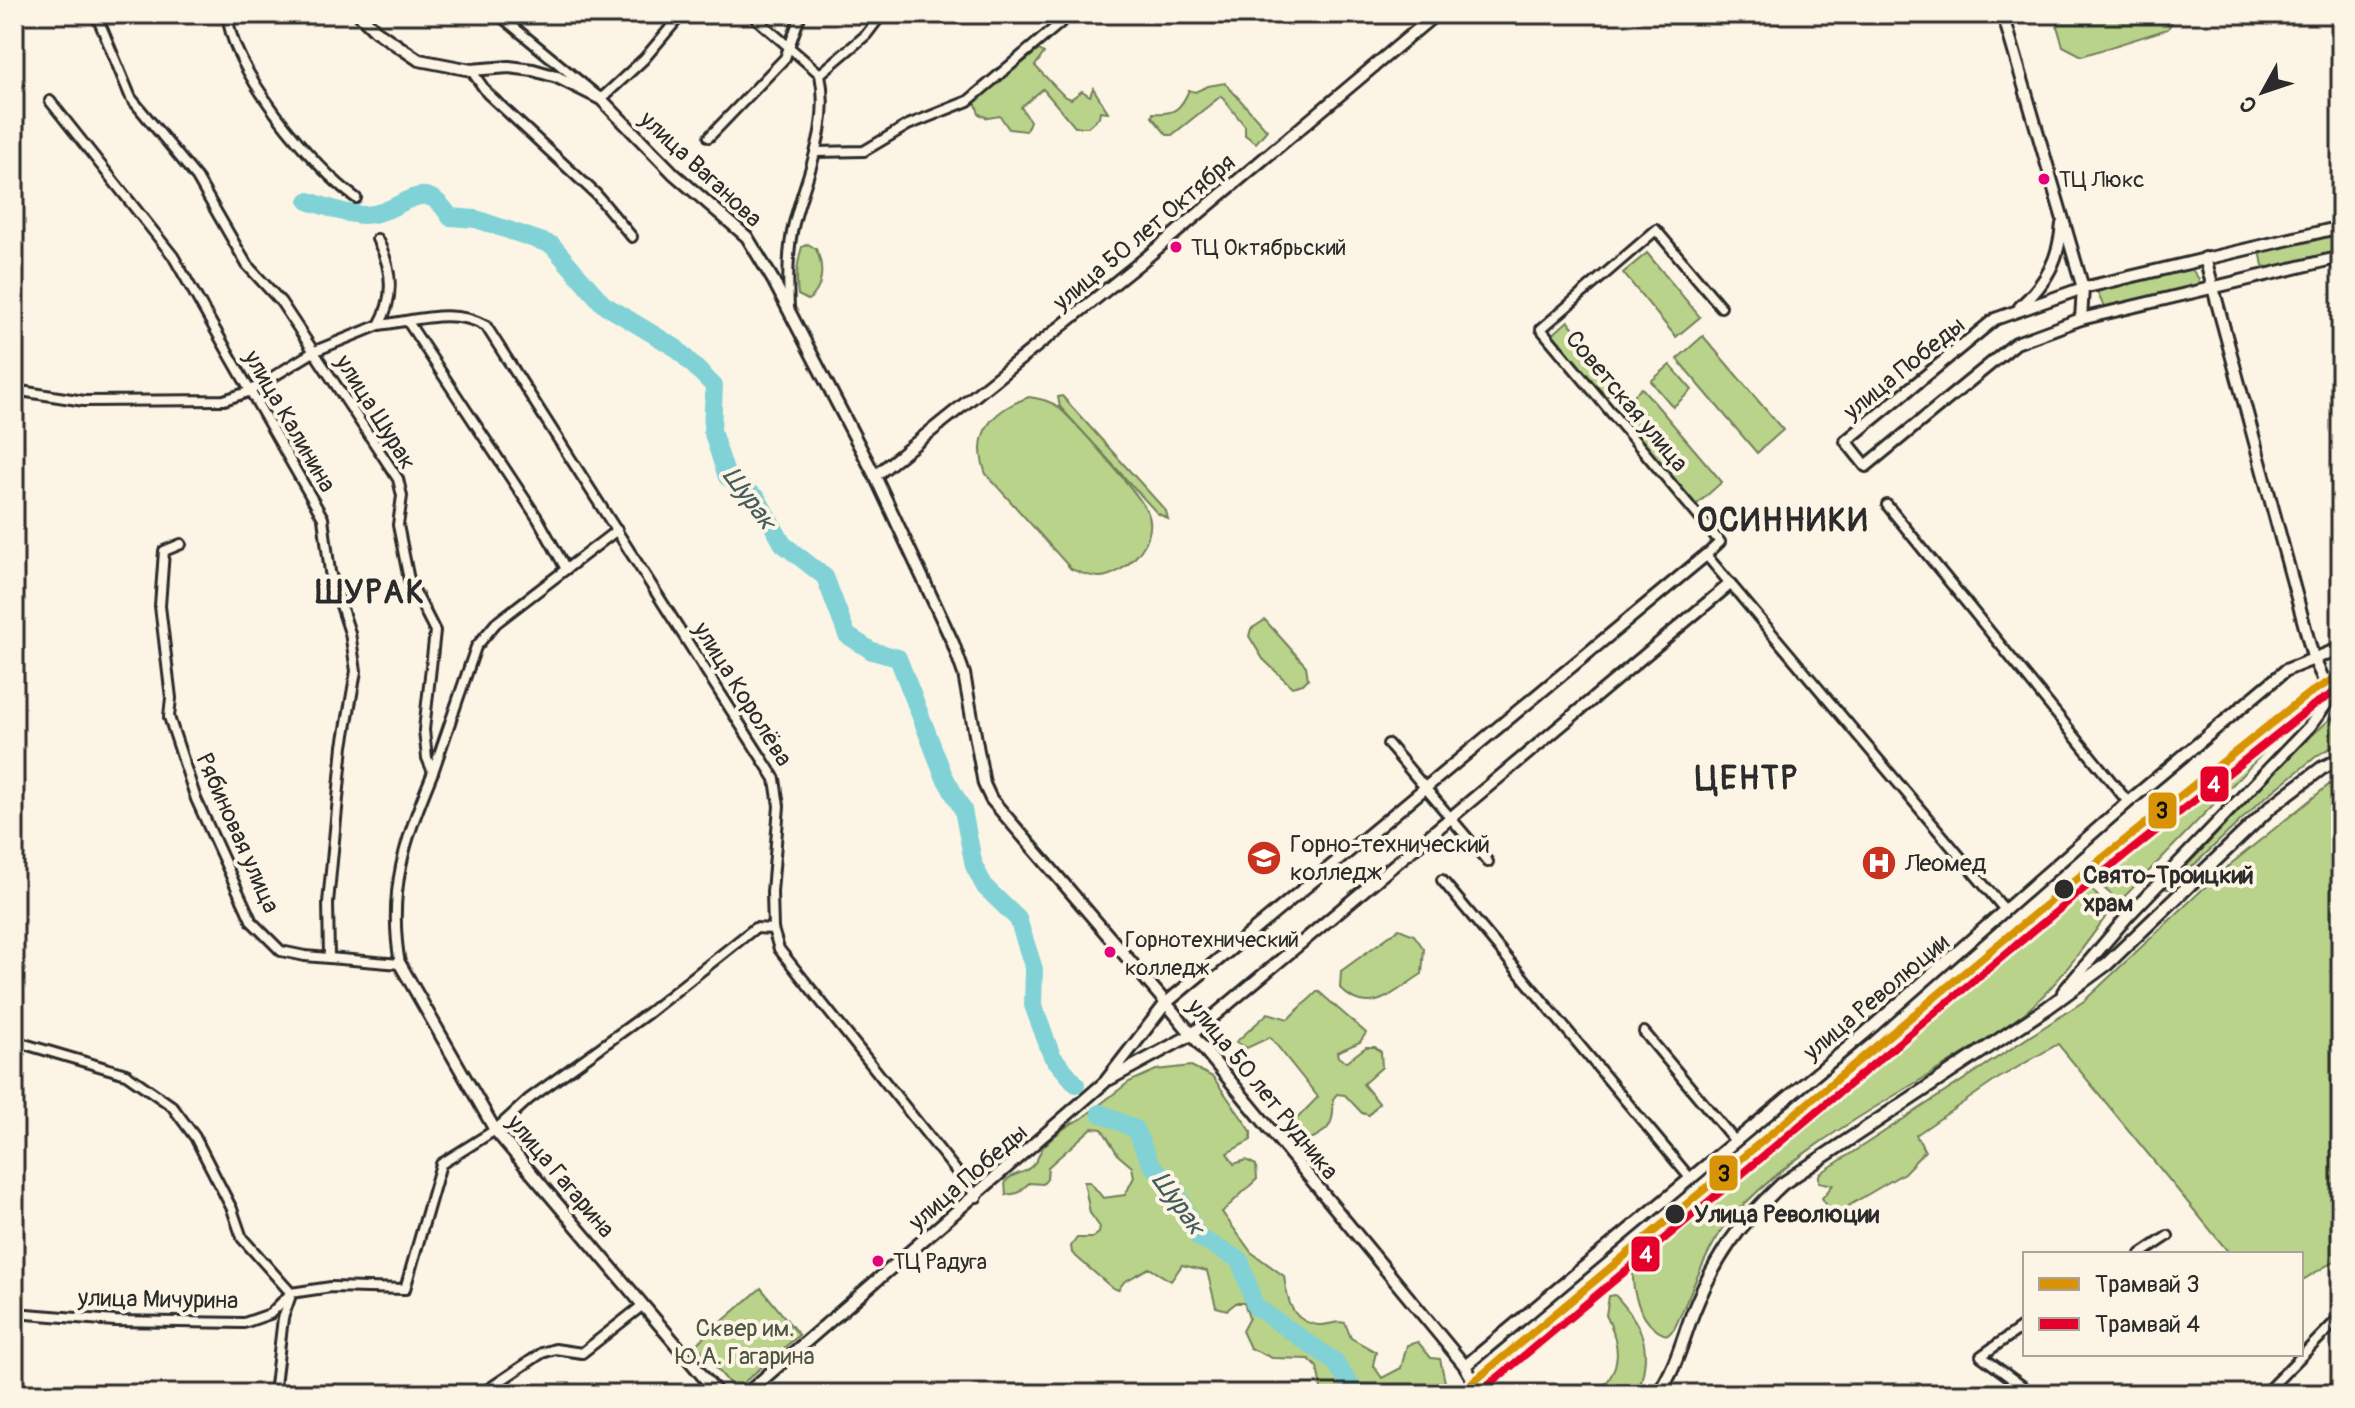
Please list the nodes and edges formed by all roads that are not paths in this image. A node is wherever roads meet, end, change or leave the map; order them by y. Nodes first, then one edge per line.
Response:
1 (96, 14) edge
2 (228, 14) edge
3 (359, 14) edge
4 (498, 14) edge
5 (682, 14) edge
6 (751, 14) edge
7 (801, 14) edge
8 (882, 14) edge
9 (1071, 14) edge
10 (1436, 14) edge
11 (2003, 14) edge
12 (788, 44) junction
13 (471, 70) junction
14 (820, 74) junction
15 (601, 99) junction
16 (50, 101) dead end
17 (709, 137) dead end
18 (816, 152) junction
19 (356, 198) dead end
20 (2063, 219) junction
21 (2341, 227) edge
22 (632, 237) dead end
23 (377, 239) dead end
24 (2341, 257) edge
25 (2205, 258) junction
26 (2083, 288) junction
27 (2212, 288) junction
28 (1721, 307) dead end
29 (2016, 312) junction
30 (789, 314) junction
31 (2081, 319) junction
32 (408, 322) junction
33 (379, 325) junction
34 (315, 351) junction
35 (14, 390) edge
36 (248, 392) junction
37 (875, 476) junction
38 (1887, 505) dead end
39 (617, 530) junction
40 (181, 544) dead end
41 (1706, 555) junction
42 (566, 569) junction
43 (1730, 584) junction
44 (2341, 648) edge
45 (2313, 657) junction
46 (2328, 689) junction
47 (2341, 696) edge
48 (1388, 744) dead end
49 (2341, 759) edge
50 (433, 772) junction
51 (1425, 788) junction
52 (2128, 802) junction
53 (1450, 818) junction
54 (1488, 862) dead end
55 (1442, 880) dead end
56 (2005, 910) junction
57 (773, 929) junction
58 (329, 956) junction
59 (400, 964) junction
60 (1166, 1003) junction
61 (2047, 1008) junction
62 (1644, 1032) dead end
63 (1191, 1035) junction
64 (14, 1041) edge
65 (1105, 1082) junction
66 (495, 1130) junction
67 (1735, 1141) junction
68 (1690, 1178) junction
69 (977, 1197) junction
70 (2168, 1236) dead end
71 (2144, 1252) edge
72 (291, 1293) junction
73 (643, 1305) junction
74 (14, 1313) edge
75 (2341, 1316) edge
76 (2023, 1326) edge
77 (2303, 1354) edge
78 (2302, 1356) edge
79 (1465, 1366) junction
80 (274, 1394) edge
81 (481, 1394) edge
82 (718, 1394) edge
83 (746, 1394) edge
84 (1476, 1394) edge
85 (1658, 1394) edge
86 (2033, 1394) edge
87 (2264, 1394) edge

1 - 34 street, улица Шурак
2 - 19 street
3 - 13 street, улица Ваганова
4 - 15 street, улица Ваганова
5 - 15 street
6 - 12 street
7 - 12 street
8 - 14 street
9 - 18 street
10 - 37 street, улица 50 лет Октября
11 - 20 street
12 - 14 street
12 - 17 street
13 - 15 street, улица Ваганова
13 - 22 street
14 - 18 street
15 - 30 street, улица Ваганова
16 - 36 street, улица Калинина
18 - 30 street
20 - 26 street
20 - 29 street
21 - 25 street, улица Победы
23 - 33 street
24 - 27 street, улица Победы
25 - 26 street, улица Победы
25 - 27 street
26 - 29 street, улица Победы
26 - 31 street
27 - 31 street, улица Победы
27 - 45 street
28 - 41 street, Советская улица
29 - 31 street, улица Победы
30 - 37 street, улица Ваганова
32 - 33 street, улица Королёва
32 - 39 street, улица Королёва
32 - 42 street
33 - 34 street, улица Шурак
34 - 36 street
34 - 50 street, улица Шурак
35 - 36 street
36 - 58 street, улица Калинина
37 - 60 street, улица 50 лет Рудника
38 - 52 street
39 - 42 street
39 - 57 street, улица Королёва
40 - 58 street, Рябиновая улица
41 - 43 street
41 - 51 street, улица Победы
42 - 50 street
43 - 53 street, улица Победы
43 - 56 street
44 - 45 street, улица Революции
45 - 46 street
45 - 52 street, улица Революции
46 - 47 street
46 - 61 street
48 - 51 street
49 - 61 main road
50 - 59 street
51 - 53 street
51 - 60 street, улица Победы
52 - 56 street, улица Революции
53 - 54 street
53 - 63 street, улица Победы
55 - 68 street
56 - 67 street, улица Революции
57 - 66 street
57 - 69 street, улица Королёва
58 - 59 street
59 - 66 street, улица Гагарина
60 - 63 street, улица 50 лет Рудника
60 - 65 street, улица Победы
61 - 85 main road
62 - 67 street
63 - 65 street, улица Победы
63 - 79 street, улица 50 лет Рудника
64 - 72 street
65 - 69 street, улица Победы
66 - 72 street
66 - 73 street, улица Гагарина
67 - 68 street, улица Революции
68 - 79 street, улица Революции
69 - 83 street, улица Победы
70 - 71 street
72 - 74 street, улица Мичурина
72 - 80 street
73 - 81 street
73 - 82 street, улица Гагарина
75 - 77 street
76 - 86 street
78 - 87 street
79 - 84 street

